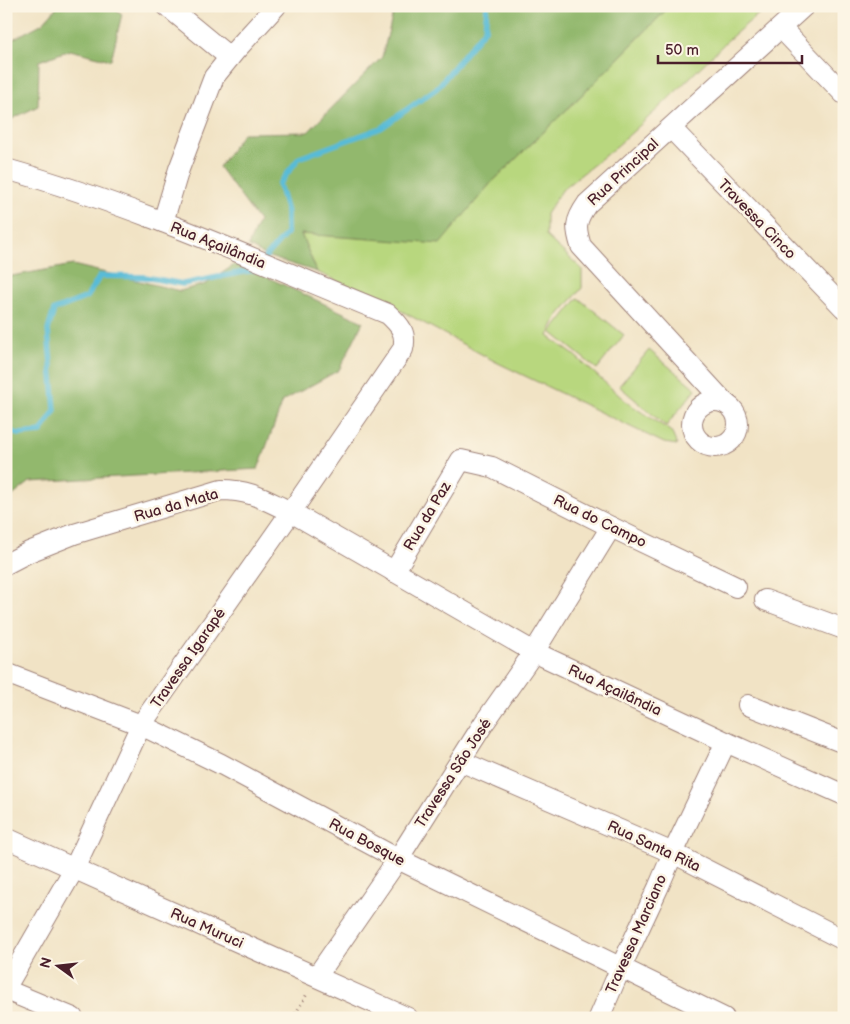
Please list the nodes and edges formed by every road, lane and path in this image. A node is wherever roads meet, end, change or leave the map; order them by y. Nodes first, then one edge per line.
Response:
1 (167, 6) edge
2 (276, 6) edge
3 (804, 6) edge
4 (781, 28) junction
5 (229, 57) junction
6 (844, 94) edge
7 (671, 128) junction
8 (6, 169) edge
9 (163, 222) junction
10 (844, 308) edge
11 (403, 349) joint
12 (725, 403) dead end
13 (461, 460) joint
14 (291, 512) junction
15 (610, 527) junction
16 (6, 564) edge
17 (394, 572) junction
18 (736, 587) dead end
19 (765, 600) dead end
20 (844, 628) edge
21 (534, 652) junction
22 (6, 673) edge
23 (748, 704) dead end
24 (141, 725) junction
25 (726, 742) junction
26 (844, 743) edge
27 (460, 761) junction
28 (844, 795) edge
29 (6, 838) edge
30 (673, 852) junction
31 (398, 859) junction
32 (74, 869) junction
33 (844, 940) edge
34 (621, 967) junction
35 (318, 976) junction
36 (6, 988) edge
37 (72, 1018) edge
38 (293, 1018) edge
39 (408, 1018) edge
40 (599, 1018) edge
41 (724, 1018) edge

1 - 5 street
2 - 5 street
3 - 4 street, Rua Principal
4 - 6 street
4 - 7 street, Rua Principal
5 - 9 street
7 - 10 street, Travessa Cinco
7 - 12 street, Rua Principal
8 - 9 street, Rua Açailândia
9 - 11 street, Rua Açailândia
11 - 14 street, Travessa Igarapé
13 - 15 street, Rua do Campo
13 - 17 street, Rua da Paz
14 - 16 street, Rua da Mata
14 - 17 street, Rua da Mata
14 - 24 street, Travessa Igarapé
15 - 18 street, Rua do Campo
15 - 21 street, Travessa São José
17 - 21 street, Rua Açailândia
19 - 20 street
21 - 25 street, Rua Açailândia
21 - 27 street, Travessa São José
22 - 24 street, Rua Bosque
23 - 26 street
24 - 31 street, Rua Bosque
24 - 32 street, Travessa Igarapé
25 - 28 street, Rua Açailândia
25 - 30 street, Travessa Marciano
27 - 30 street, Rua Santa Rita
27 - 31 street, Travessa São José
29 - 32 street, Rua Muruci
30 - 33 street, Rua Santa Rita
30 - 34 street, Travessa Marciano
31 - 34 street, Rua Bosque
31 - 35 street, Travessa São José
32 - 35 street, Rua Muruci
32 - 36 street, Travessa Igarapé
34 - 40 street, Travessa Marciano
34 - 41 street, Rua Bosque
35 - 38 path
35 - 39 street, Rua Muruci
36 - 37 street

